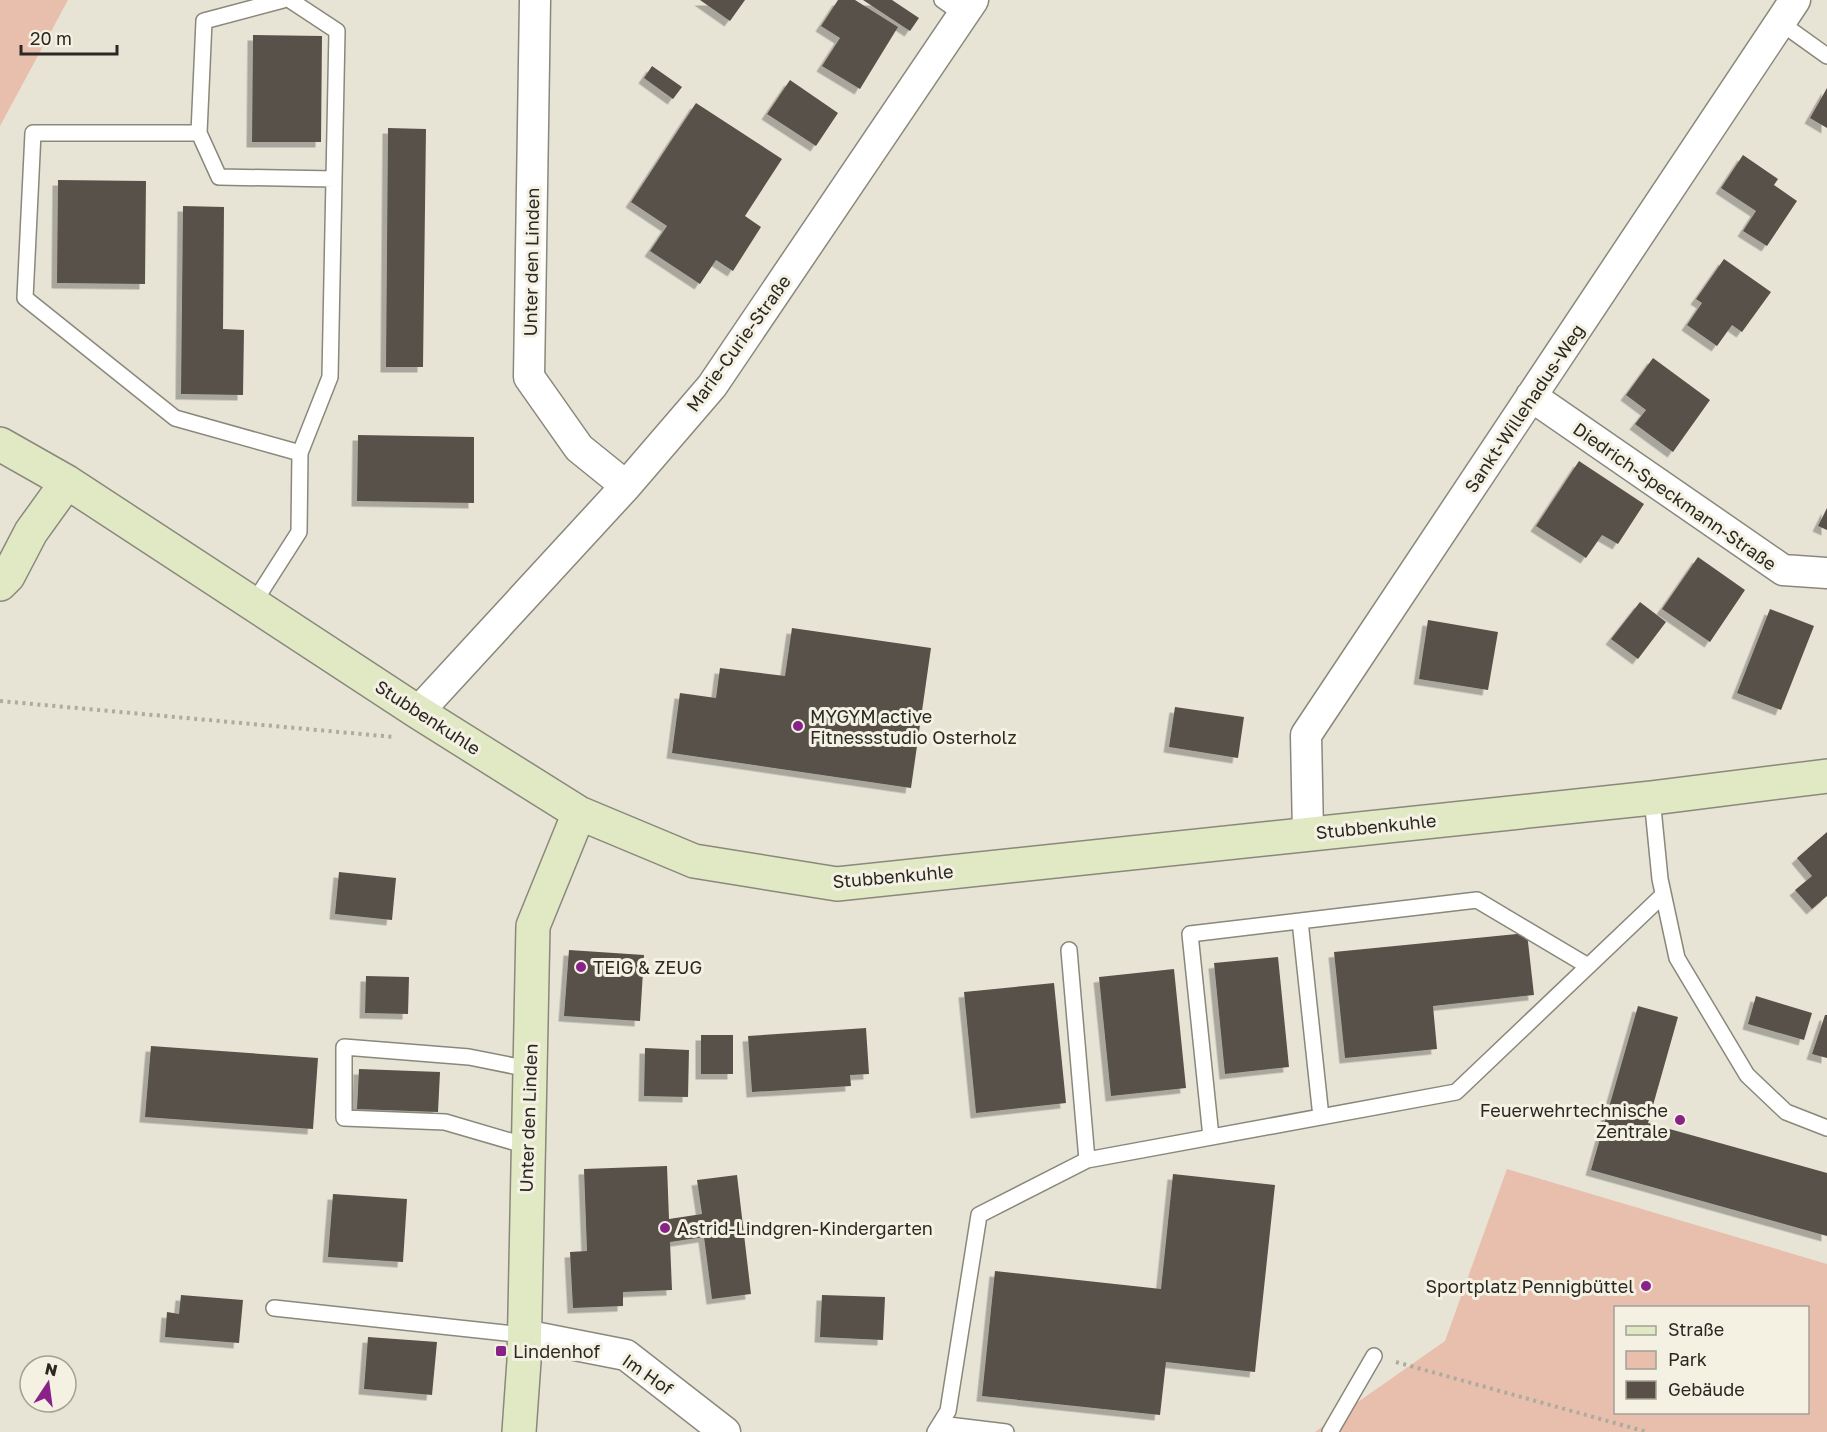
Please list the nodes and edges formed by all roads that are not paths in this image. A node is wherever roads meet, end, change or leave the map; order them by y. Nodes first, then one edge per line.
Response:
1 (283, 0) edge
2 (291, 0) edge
3 (535, 0) edge
4 (960, 5) edge
5 (1788, 11) edge
6 (1827, 56) edge
7 (199, 133) junction
8 (334, 179) junction
9 (1531, 396) junction
10 (0, 444) edge
11 (300, 453) junction
12 (67, 482) junction
13 (626, 486) junction
14 (1827, 573) edge
15 (0, 584) edge
16 (253, 604) junction
17 (418, 712) junction
18 (1827, 776) edge
19 (1652, 798) junction
20 (579, 813) junction
21 (1308, 833) junction
22 (1663, 894) junction
23 (1300, 921) junction
24 (1069, 950) dead end
25 (1588, 966) junction
26 (530, 1069) junction
27 (1321, 1117) junction
28 (1827, 1128) edge
29 (1211, 1137) junction
30 (527, 1146) junction
31 (1087, 1160) junction
32 (274, 1308) dead end
33 (524, 1335) junction
34 (1374, 1356) road end
35 (937, 1428) edge
36 (519, 1432) edge
37 (725, 1432) edge
38 (1006, 1432) edge
39 (1330, 1432) edge

1 - 7 lane
2 - 8 lane
3 - 13 street, Unter den Linden
4 - 13 street, Marie-Curie-Straße
5 - 6 lane
5 - 9 street, Sankt-Willehadus-Weg
7 - 8 lane
7 - 11 lane
8 - 11 lane
9 - 14 street, Diedrich-Speckmann-Straße
9 - 21 street, Sankt-Willehadus-Weg
10 - 12 main road, Stubbenkuhle
11 - 16 lane
12 - 15 main road
12 - 16 main road, Stubbenkuhle
13 - 17 street, Marie-Curie-Straße
16 - 17 main road, Stubbenkuhle
17 - 20 main road, Stubbenkuhle
18 - 19 main road, Stubbenkuhle
19 - 21 main road, Stubbenkuhle
19 - 22 lane
20 - 21 main road, Stubbenkuhle
20 - 26 main road, Unter den Linden
22 - 25 lane
22 - 28 lane
23 - 25 lane
23 - 27 lane
23 - 29 lane
24 - 31 lane
25 - 27 lane
26 - 30 main road, Unter den Linden
26 - 30 lane
27 - 29 lane
29 - 31 lane
30 - 33 main road, Unter den Linden
31 - 35 lane
32 - 33 lane
33 - 36 main road, Unter den Linden
33 - 37 street, Im Hof
34 - 39 lane
35 - 38 lane

